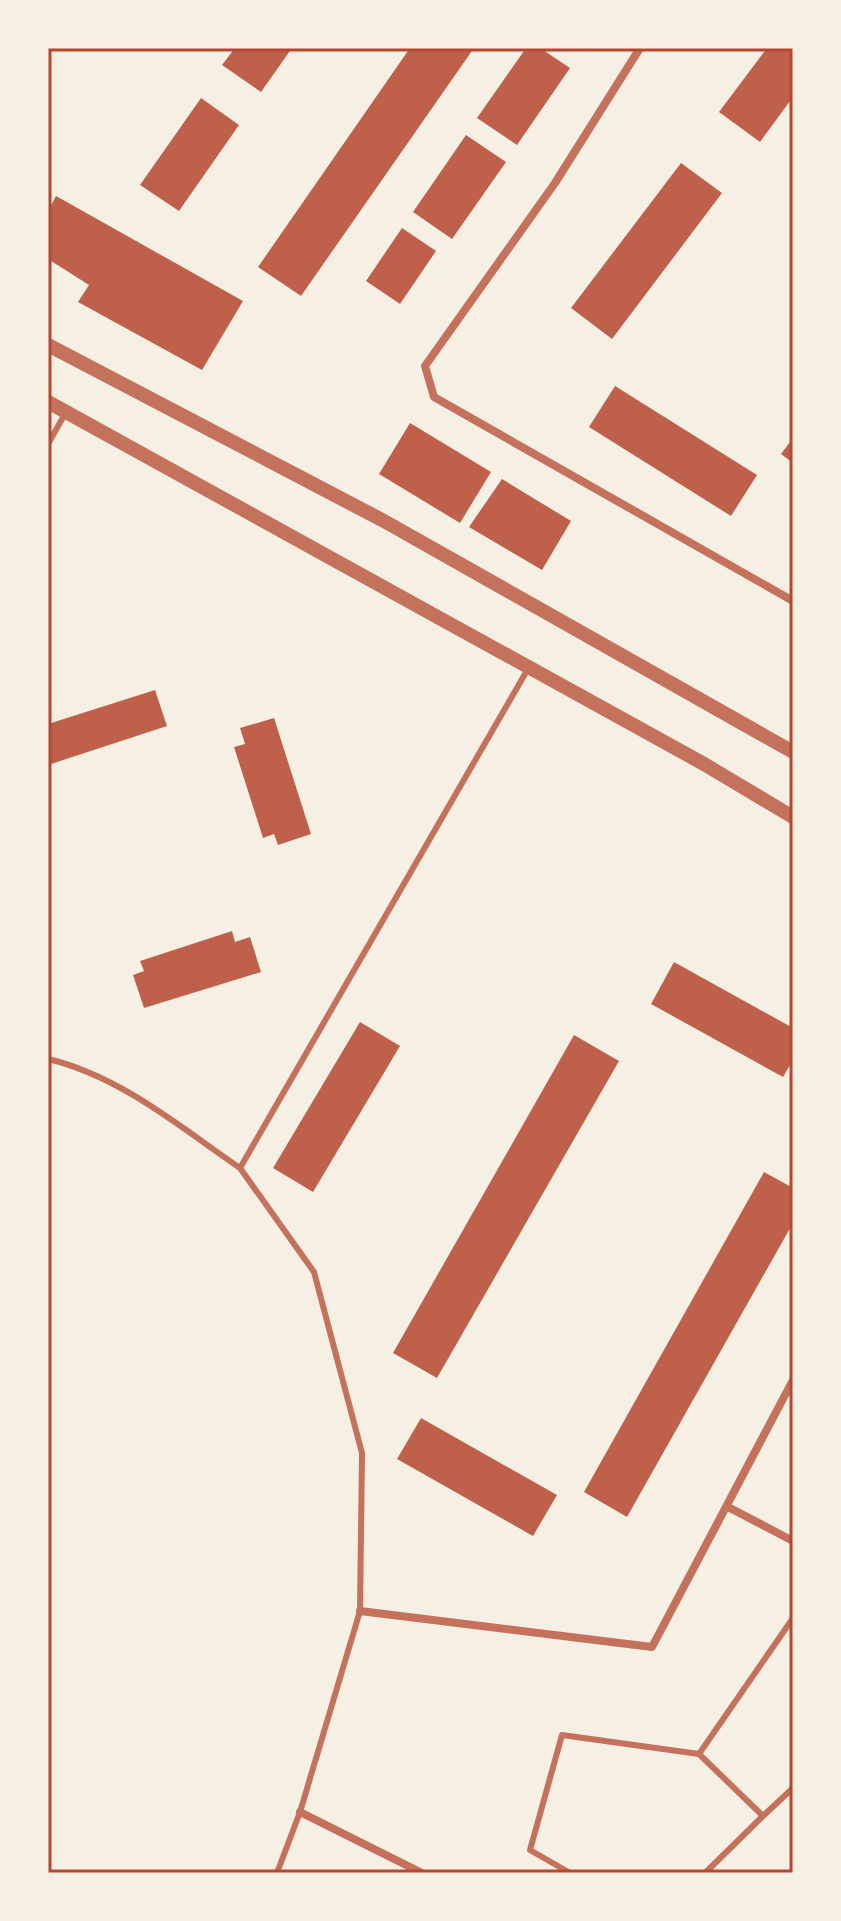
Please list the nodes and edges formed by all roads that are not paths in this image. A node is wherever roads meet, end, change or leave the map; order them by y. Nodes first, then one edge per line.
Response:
1 (640, 48) edge
2 (48, 345) edge
3 (48, 402) edge
4 (66, 412) junction
5 (48, 444) edge
6 (793, 601) edge
7 (529, 667) junction
8 (793, 752) edge
9 (793, 817) edge
10 (48, 1059) edge
11 (240, 1168) junction
12 (793, 1380) edge
13 (728, 1507) junction
14 (793, 1541) edge
15 (360, 1611) junction
16 (793, 1618) edge
17 (699, 1754) junction
18 (793, 1788) edge
19 (300, 1812) junction
20 (763, 1816) junction
21 (277, 1873) edge
22 (422, 1873) edge
23 (570, 1873) edge
24 (705, 1873) edge

1 - 6 street
2 - 8 street
3 - 4 street
4 - 5 lane
4 - 7 street
7 - 9 street
7 - 11 lane
10 - 11 lane
11 - 15 lane
12 - 13 street
13 - 14 street
13 - 15 street
15 - 19 lane
16 - 17 lane
17 - 20 lane
17 - 23 lane
18 - 20 lane
19 - 21 lane
19 - 22 street
20 - 24 lane

